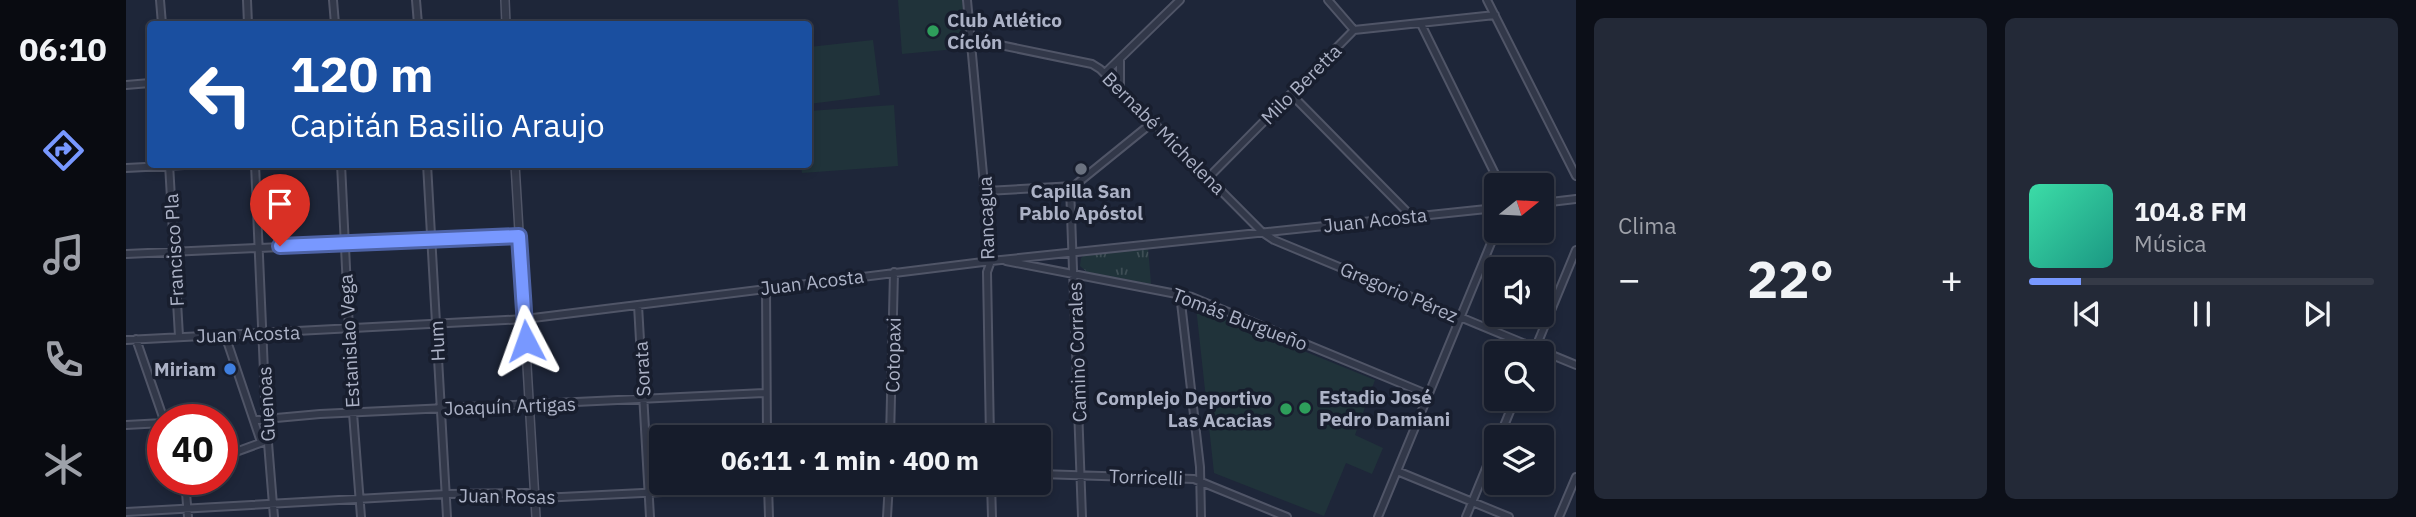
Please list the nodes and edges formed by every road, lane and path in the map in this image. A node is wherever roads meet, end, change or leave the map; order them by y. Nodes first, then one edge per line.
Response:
1 (160, 0) edge
2 (247, 0) edge
3 (333, 0) edge
4 (416, 0) edge
5 (505, 0) edge
6 (967, 0) edge
7 (1180, 0) edge
8 (1328, 0) edge
9 (1487, 0) edge
10 (1494, 15) junction
11 (162, 21) edge
12 (248, 21) edge
13 (335, 21) edge
14 (418, 21) edge
15 (506, 21) edge
16 (1421, 24) junction
17 (1354, 30) junction
18 (971, 39) junction
19 (1121, 57) junction
20 (1105, 73) junction
21 (147, 83) edge
22 (126, 85) edge
23 (1120, 89) junction
24 (1291, 94) junction
25 (1153, 122) junction
26 (147, 167) edge
27 (126, 168) edge
28 (169, 168) edge
29 (255, 168) edge
30 (341, 168) edge
31 (427, 168) edge
32 (515, 168) edge
33 (1495, 173) edge
34 (1576, 176) edge
35 (1208, 177) junction
36 (1070, 187) junction
37 (986, 191) junction
38 (1576, 199) edge
39 (1554, 202) edge
40 (1484, 209) edge
41 (1412, 217) junction
42 (1262, 232) junction
43 (519, 236) junction
44 (431, 239) junction
45 (344, 243) junction
46 (1491, 243) edge
47 (259, 247) junction
48 (1576, 250) edge
49 (1073, 251) junction
50 (174, 252) junction
51 (126, 254) edge
52 (1003, 260) junction
53 (991, 261) junction
54 (894, 272) junction
55 (1075, 275) junction
56 (766, 288) junction
57 (1180, 294) junction
58 (638, 305) junction
59 (1461, 318) junction
60 (524, 319) junction
61 (436, 325) junction
62 (349, 330) junction
63 (264, 334) junction
64 (225, 335) junction
65 (179, 337) junction
66 (136, 339) junction
67 (126, 340) edge
68 (1513, 341) edge
69 (1539, 341) edge
70 (1554, 357) edge
71 (1576, 365) edge
72 (766, 393) junction
73 (1429, 395) junction
74 (644, 401) junction
75 (157, 404) edge
76 (530, 406) junction
77 (440, 409) junction
78 (353, 413) junction
79 (265, 418) junction
80 (254, 420) junction
81 (147, 423) edge
82 (126, 425) edge
83 (767, 425) edge
84 (890, 425) edge
85 (990, 425) edge
86 (264, 441) junction
87 (238, 451) edge
88 (1397, 471) junction
89 (1484, 473) edge
90 (1051, 474) edge
91 (1081, 475) junction
92 (1576, 477) edge
93 (1201, 480) junction
94 (649, 493) joint
95 (446, 494) junction
96 (186, 495) edge
97 (649, 495) edge
98 (768, 495) edge
99 (888, 495) edge
100 (991, 495) edge
101 (535, 496) junction
102 (358, 499) junction
103 (1472, 502) junction
104 (273, 503) junction
105 (187, 508) junction
106 (126, 512) edge
107 (1284, 516) edge
108 (188, 517) edge
109 (274, 517) edge
110 (361, 517) edge
111 (447, 517) edge
112 (536, 517) edge
113 (650, 517) edge
114 (769, 517) edge
115 (887, 517) edge
116 (992, 517) edge
117 (1082, 517) edge
118 (1201, 517) edge
119 (1378, 517) edge
120 (1466, 517) edge
121 (1509, 517) edge
122 (1559, 517) edge

1 - 11 street
2 - 12 street
3 - 13 street
4 - 14 street
5 - 15 street
6 - 18 street, Rancagua
7 - 19 street
8 - 17 street
9 - 10 street
10 - 16 street, Milo Beretta
10 - 34 street
16 - 17 street, Milo Beretta
16 - 33 street
17 - 24 street, Milo Beretta
18 - 20 street, Bernabé Michelena
18 - 37 street, Rancagua
19 - 20 street
19 - 23 street
20 - 23 street, Bernabé Michelena
21 - 22 street
23 - 25 street, Bernabé Michelena
24 - 35 street, Milo Beretta
24 - 41 street
25 - 35 street, Bernabé Michelena
25 - 36 street
26 - 27 street
28 - 50 street, Francisco Pla
29 - 47 street, Guenoas
30 - 45 street, Estanislao Vega
31 - 44 street, Hum
32 - 43 street
35 - 42 street, Bernabé Michelena
36 - 37 street
36 - 49 street, Camino Corrales
37 - 53 street, Rancagua
38 - 39 street
40 - 41 street, Juan Acosta
41 - 42 street, Juan Acosta
42 - 49 street, Juan Acosta
42 - 59 street, Gregorio Pérez
43 - 44 street
43 - 60 street
44 - 45 street
44 - 61 street, Hum
45 - 47 street
45 - 62 street, Estanislao Vega
46 - 59 street
47 - 50 street
47 - 63 street, Guenoas
48 - 69 street
49 - 52 street, Juan Acosta
49 - 55 street, Camino Corrales
50 - 51 street
50 - 65 street, Francisco Pla
52 - 53 street, Juan Acosta
52 - 55 street, Tomás Burgueño
53 - 54 street, Juan Acosta
53 - 85 street, Rancagua
54 - 56 street, Juan Acosta
54 - 84 street, Cotopaxi
55 - 57 street, Tomás Burgueño
55 - 91 street, Camino Corrales
56 - 58 street, Juan Acosta
56 - 72 street
57 - 73 street, Tomás Burgueño
57 - 93 street
58 - 60 street, Juan Acosta
58 - 74 street, Sorata
59 - 68 street, Gregorio Pérez
59 - 73 street
60 - 61 street, Juan Acosta
60 - 76 street
61 - 62 street, Juan Acosta
61 - 77 street, Hum
62 - 63 street, Juan Acosta
62 - 78 street, Estanislao Vega
63 - 64 street, Juan Acosta
63 - 79 street, Guenoas
64 - 65 street, Juan Acosta
64 - 80 street
65 - 66 street, Juan Acosta
66 - 67 street, Juan Acosta
66 - 75 street
70 - 71 street, Gregorio Pérez
72 - 74 street, Joaquín Artigas
72 - 83 street
73 - 88 street
74 - 76 street, Joaquín Artigas
74 - 94 street, Sorata
76 - 77 street, Joaquín Artigas
76 - 101 street
77 - 78 street, Joaquín Artigas
77 - 95 street, Hum
78 - 79 street, Joaquín Artigas
78 - 102 street, Estanislao Vega
79 - 80 street, Joaquín Artigas
79 - 86 street, Guenoas
80 - 86 street
81 - 82 street
86 - 87 street
86 - 104 street, Guenoas
88 - 103 street
88 - 119 street
89 - 103 street
90 - 91 street, Torricelli
91 - 93 street, Torricelli
91 - 117 street, Camino Corrales
92 - 122 street
93 - 107 street, Torricelli
93 - 118 street
94 - 101 street, Juan Rosas
95 - 101 street, Juan Rosas
95 - 102 street, Juan Rosas
95 - 111 street, Hum
96 - 105 street
97 - 113 street, Sorata
98 - 114 street
99 - 115 street
100 - 116 street
101 - 112 street
102 - 104 street, Juan Rosas
102 - 110 street, Estanislao Vega
103 - 120 street
103 - 121 street
104 - 105 street, Juan Rosas
104 - 109 street, Guenoas
105 - 106 street, Juan Rosas
105 - 108 street

